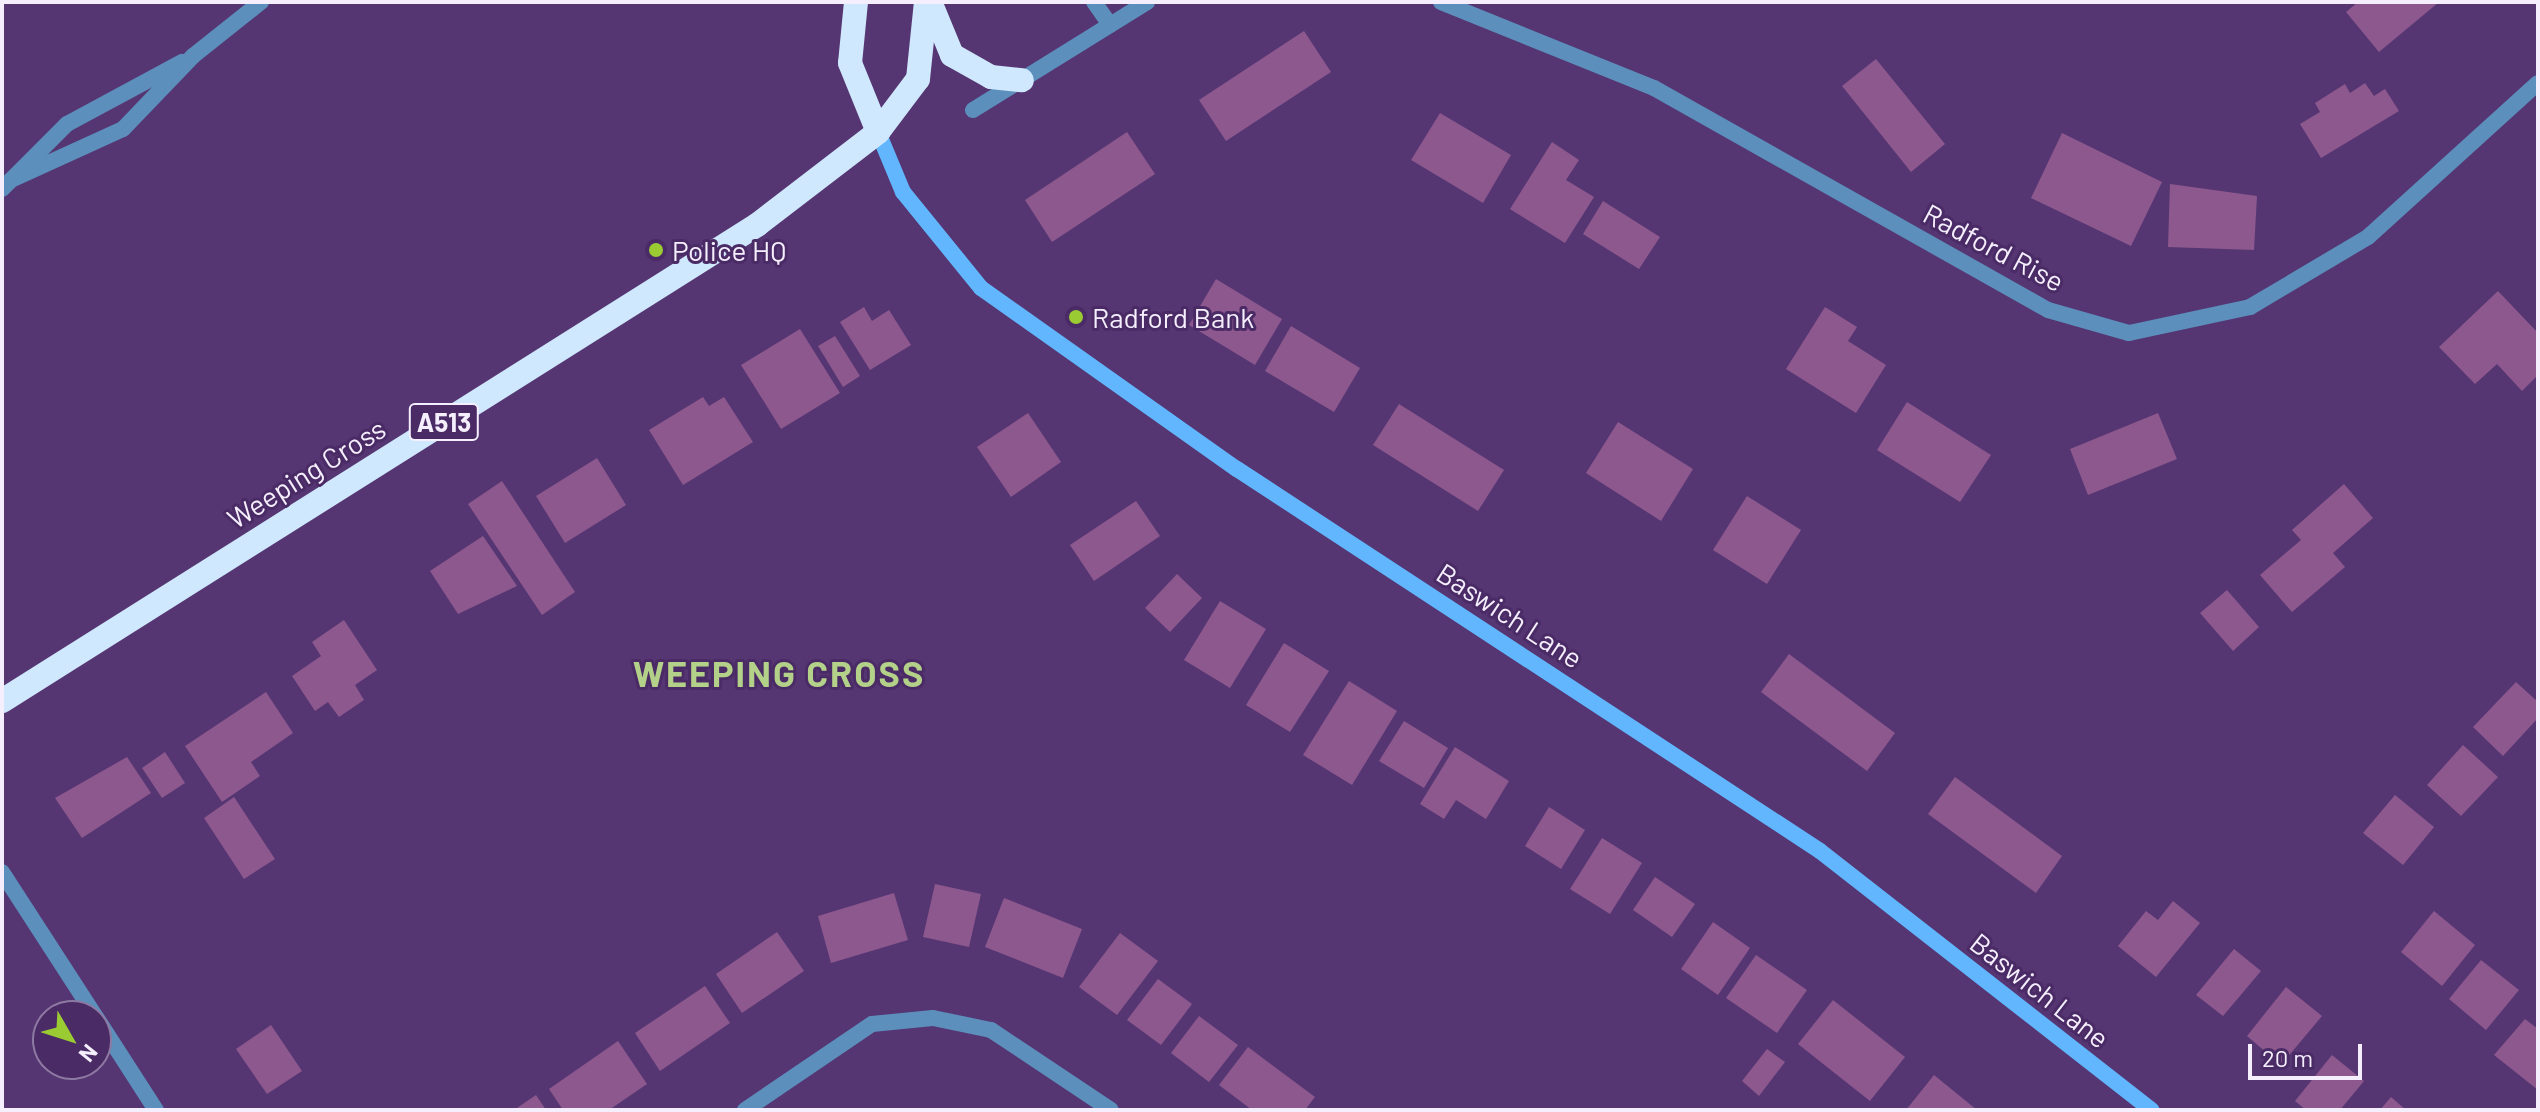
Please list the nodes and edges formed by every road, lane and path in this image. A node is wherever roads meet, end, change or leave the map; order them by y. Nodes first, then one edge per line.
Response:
1 (261, 2) edge
2 (856, 2) edge
3 (928, 2) edge
4 (1094, 2) edge
5 (1147, 2) edge
6 (1441, 2) edge
7 (1110, 25) junction
8 (193, 56) junction
9 (1022, 80) junction
10 (2538, 83) edge
11 (973, 110) dead end
12 (878, 132) junction
13 (6, 184) edge
14 (2, 701) edge
15 (2, 872) edge
16 (85, 1000) edge
17 (112, 1042) edge
18 (156, 1110) edge
19 (745, 1110) edge
20 (1111, 1110) edge
21 (2152, 1110) edge

1 - 8 street
2 - 12 highway
3 - 9 highway
3 - 12 highway, Weeping Cross / A513
4 - 7 street
5 - 7 street
6 - 10 street, Radford Rise
7 - 9 street
8 - 13 street
8 - 13 street
9 - 11 street
12 - 14 highway, Weeping Cross / A513
12 - 21 street, Baswich Lane
15 - 16 street
17 - 18 street
19 - 20 street

